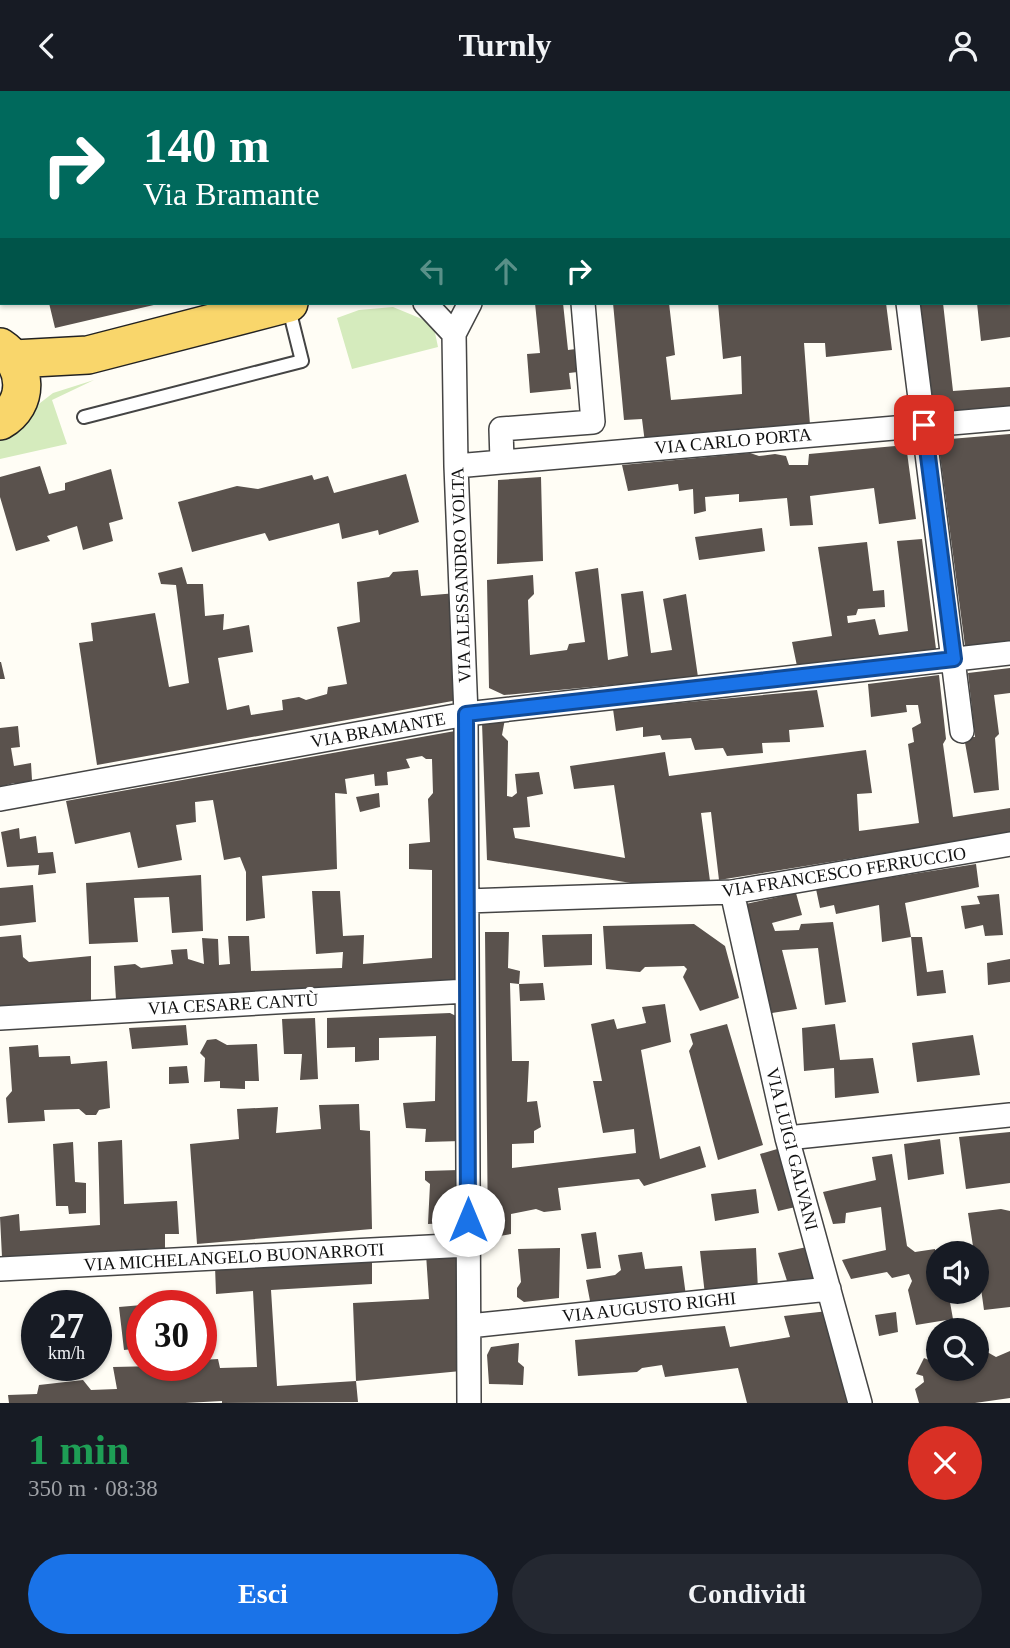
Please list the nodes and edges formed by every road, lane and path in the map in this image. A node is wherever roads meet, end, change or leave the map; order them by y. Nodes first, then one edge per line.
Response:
1 (277, 305) edge
2 (286, 305) edge
3 (427, 305) edge
4 (469, 305) edge
5 (583, 305) edge
6 (908, 305) edge
7 (454, 334) junction
8 (7, 353) edge
9 (88, 355) junction
10 (9, 413) edge
11 (84, 417) dead end
12 (1010, 418) edge
13 (924, 425) junction
14 (502, 461) junction
15 (456, 466) junction
16 (1010, 653) edge
17 (954, 659) junction
18 (466, 714) junction
19 (962, 731) dead end
20 (0, 799) edge
21 (1010, 844) edge
22 (732, 892) junction
23 (467, 901) junction
24 (467, 991) junction
25 (0, 1018) edge
26 (1010, 1115) edge
27 (787, 1138) junction
28 (468, 1245) junction
29 (0, 1269) edge
30 (830, 1289) junction
31 (470, 1326) junction
32 (469, 1403) edge
33 (860, 1403) edge

1 - 9 main road
2 - 11 lane
3 - 7 street
4 - 7 street, VIA ALESSANDRO VOLTA
5 - 14 street
6 - 13 street
7 - 15 street, VIA ALESSANDRO VOLTA
8 - 9 main road
8 - 10 main road
9 - 10 main road
12 - 13 street, VIA CARLO PORTA
13 - 14 street, VIA CARLO PORTA
13 - 17 street
14 - 15 street, VIA CARLO PORTA
15 - 18 street, VIA ALESSANDRO VOLTA
16 - 17 street, VIA BRAMANTE
17 - 18 street, VIA BRAMANTE
17 - 19 street
18 - 20 street, VIA BRAMANTE
18 - 23 street, VIA ALESSANDRO VOLTA
21 - 22 street, VIA FRANCESCO FERRUCCIO
22 - 23 street, VIA FRANCESCO FERRUCCIO
22 - 27 street, VIA LUIGI GALVANI
23 - 24 street, VIA ALESSANDRO VOLTA
24 - 25 street, VIA CESARE CANTÙ
24 - 28 street, VIA ALESSANDRO VOLTA
26 - 27 street
27 - 30 street, VIA LUIGI GALVANI
28 - 29 street, VIA MICHELANGELO BUONARROTI
28 - 31 street, VIA ALESSANDRO VOLTA
30 - 31 street, VIA AUGUSTO RIGHI
30 - 33 street, VIA LUIGI GALVANI
31 - 32 street, VIA ALESSANDRO VOLTA

